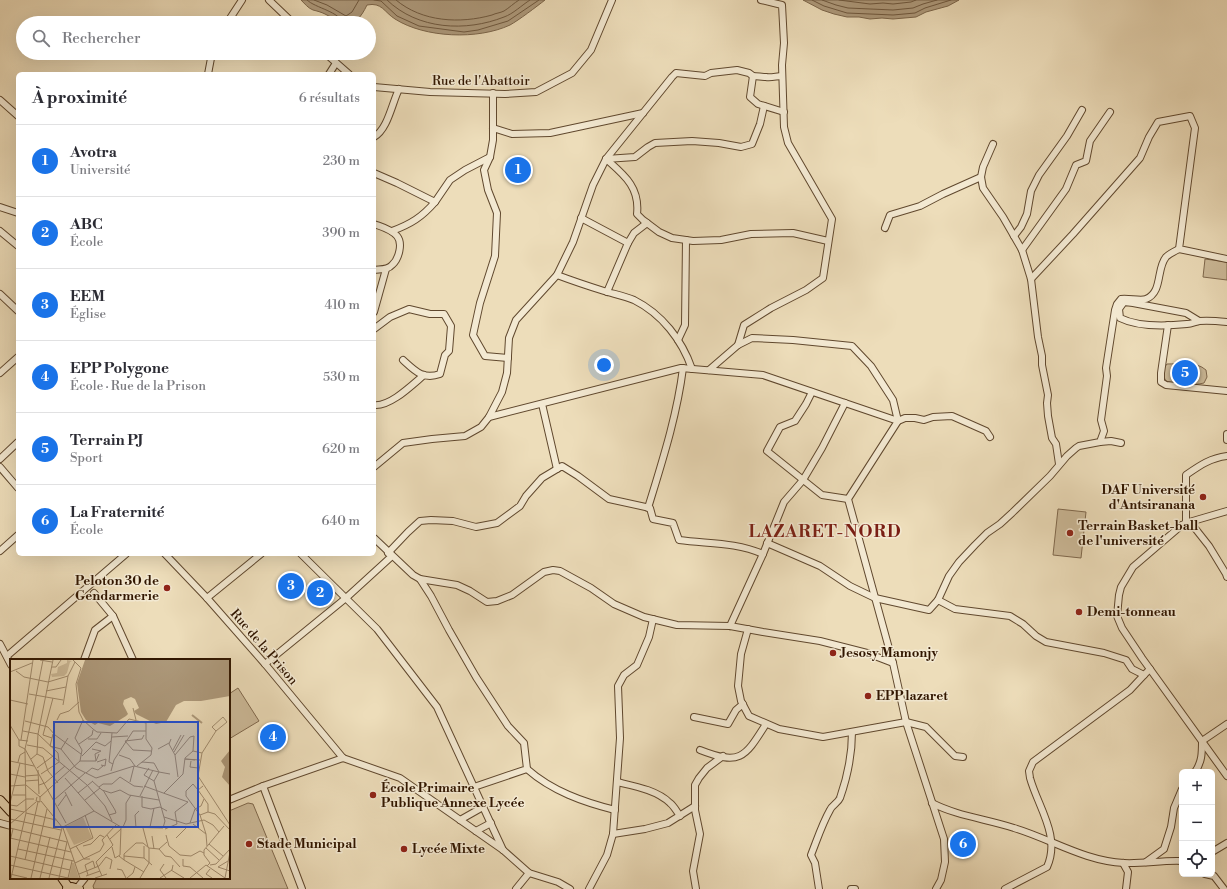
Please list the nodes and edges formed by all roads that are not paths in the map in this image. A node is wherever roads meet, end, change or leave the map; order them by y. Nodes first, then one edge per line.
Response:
1 (242, 0) edge
2 (269, 0) edge
3 (612, 0) edge
4 (761, 0) edge
5 (231, 16) edge
6 (286, 16) edge
7 (211, 60) edge
8 (333, 60) edge
9 (336, 63) junction
10 (208, 72) edge
11 (330, 72) edge
12 (347, 72) edge
13 (753, 76) junction
14 (782, 76) junction
15 (376, 87) edge
16 (399, 89) junction
17 (493, 93) junction
18 (0, 100) edge
19 (764, 106) junction
20 (1082, 110) dead end
21 (643, 112) junction
22 (784, 112) junction
23 (1110, 112) dead end
24 (16, 114) edge
25 (493, 128) junction
26 (376, 135) edge
27 (993, 144) dead end
28 (490, 157) junction
29 (606, 159) junction
30 (376, 174) edge
31 (981, 177) junction
32 (435, 202) junction
33 (0, 207) edge
34 (16, 212) edge
35 (581, 218) junction
36 (647, 223) junction
37 (376, 225) edge
38 (885, 228) dead end
39 (0, 231) edge
40 (392, 231) junction
41 (1014, 236) junction
42 (686, 240) junction
43 (828, 241) junction
44 (628, 243) junction
45 (16, 244) edge
46 (1179, 249) junction
47 (1022, 250) junction
48 (1227, 259) edge
49 (386, 269) junction
50 (376, 270) edge
51 (557, 275) junction
52 (1031, 279) junction
53 (606, 292) junction
54 (0, 294) edge
55 (376, 305) edge
56 (16, 309) edge
57 (1199, 321) junction
58 (1227, 322) edge
59 (1168, 326) junction
60 (376, 328) edge
61 (678, 340) junction
62 (738, 345) junction
63 (508, 358) junction
64 (16, 359) edge
65 (403, 360) dead end
66 (683, 368) junction
67 (692, 369) junction
68 (709, 370) junction
69 (0, 372) edge
70 (424, 375) junction
71 (1227, 391) edge
72 (812, 392) junction
73 (845, 403) junction
74 (542, 404) junction
75 (376, 405) edge
76 (489, 417) junction
77 (898, 421) junction
78 (1227, 434) edge
79 (990, 437) dead end
80 (1227, 440) edge
81 (1100, 442) junction
82 (1121, 443) dead end
83 (16, 444) edge
84 (1227, 456) edge
85 (0, 459) edge
86 (1060, 464) junction
87 (376, 466) edge
88 (0, 467) edge
89 (557, 469) junction
90 (803, 480) junction
91 (16, 486) edge
92 (848, 499) junction
93 (648, 508) junction
94 (1227, 511) edge
95 (1184, 524) junction
96 (16, 537) edge
97 (376, 540) edge
98 (767, 543) junction
99 (0, 551) edge
100 (390, 554) junction
101 (763, 554) junction
102 (124, 556) edge
103 (168, 556) edge
104 (259, 556) edge
105 (303, 556) edge
106 (1227, 577) edge
107 (420, 579) junction
108 (94, 594) dead end
109 (207, 598) junction
110 (346, 598) junction
111 (875, 598) junction
112 (938, 600) junction
113 (113, 616) junction
114 (653, 619) junction
115 (730, 626) junction
116 (748, 629) junction
117 (0, 644) edge
118 (7, 656) junction
119 (84, 659) edge
120 (133, 659) edge
121 (10, 663) edge
122 (893, 663) junction
123 (265, 664) junction
124 (1150, 670) junction
125 (1144, 675) junction
126 (743, 704) junction
127 (694, 717) dead end
128 (906, 722) junction
129 (766, 724) junction
130 (1227, 724) edge
131 (852, 732) junction
132 (1202, 741) junction
133 (700, 750) dead end
134 (723, 756) junction
135 (963, 757) dead end
136 (343, 758) junction
137 (527, 769) junction
138 (1197, 769) edge
139 (1227, 776) edge
140 (617, 782) junction
141 (263, 786) junction
142 (474, 787) junction
143 (1179, 796) edge
144 (0, 800) edge
145 (230, 800) edge
146 (932, 802) junction
147 (695, 806) junction
148 (483, 807) junction
149 (615, 810) junction
150 (10, 811) edge
151 (680, 816) junction
152 (460, 820) junction
153 (0, 823) edge
154 (491, 823) junction
155 (10, 826) edge
156 (476, 831) junction
157 (613, 834) junction
158 (1052, 842) junction
159 (1227, 843) edge
160 (503, 850) junction
161 (1215, 850) edge
162 (1179, 861) edge
163 (1146, 862) junction
164 (1123, 863) junction
165 (529, 872) junction
166 (1215, 877) edge
167 (63, 879) edge
168 (84, 879) edge
169 (73, 888) edge
170 (302, 889) edge
171 (516, 889) edge
172 (569, 889) edge
173 (589, 889) edge
174 (696, 889) edge
175 (819, 889) edge
176 (851, 889) edge
177 (855, 889) edge
178 (936, 889) edge
179 (1005, 889) edge
180 (1126, 889) edge
181 (1224, 889) edge

1 - 5 street
2 - 6 street
3 - 17 street, Rue de l'Abattoir
4 - 14 street
7 - 10 street
8 - 9 street
9 - 11 street
9 - 12 street
13 - 14 street
13 - 19 street
13 - 21 street
14 - 22 street
15 - 16 street, Rue de l'Abattoir
16 - 17 street, Rue de l'Abattoir
16 - 26 street
17 - 25 street
18 - 24 street
19 - 22 street
19 - 29 street
20 - 41 street
21 - 25 street
21 - 29 street
22 - 43 street
23 - 47 street
25 - 28 street
27 - 31 street
28 - 32 street
28 - 63 street
29 - 35 street
29 - 36 street
30 - 32 street
31 - 38 street
31 - 41 street
32 - 40 street
33 - 34 street
35 - 44 street
35 - 51 street
36 - 42 street
36 - 44 street
37 - 40 street
39 - 45 street
40 - 49 street
41 - 47 street
42 - 43 street
42 - 61 street
43 - 62 street
44 - 53 street
46 - 48 street
46 - 52 street
46 - 81 street
47 - 52 street
49 - 50 street
49 - 55 street
51 - 53 street
51 - 63 street
52 - 86 street
53 - 61 street
54 - 56 street
57 - 58 street
57 - 59 street
57 - 59 street
59 - 71 street
60 - 70 street
61 - 67 street
62 - 68 street
62 - 77 street
63 - 76 street
64 - 69 street
65 - 70 street
66 - 67 street
66 - 74 street
66 - 93 street
67 - 68 street
68 - 72 street
70 - 75 street
72 - 73 street
72 - 90 street
73 - 77 street
73 - 90 street
74 - 76 street
74 - 89 street
76 - 87 street
77 - 79 street
77 - 92 street
78 - 80 street
81 - 82 street
81 - 86 street
83 - 85 street
84 - 95 street
86 - 112 street
88 - 91 street
89 - 93 street
89 - 100 street
90 - 92 street
90 - 98 street
92 - 111 street
93 - 101 street
94 - 95 street
95 - 106 street
95 - 124 street
96 - 99 street
97 - 100 street
98 - 101 street
98 - 111 street
100 - 107 street
100 - 110 street
101 - 115 street
102 - 118 street
103 - 109 street, Rue de la Prison
104 - 109 street
105 - 110 street
107 - 114 street
107 - 137 street
108 - 113 street
109 - 123 street, Rue de la Prison
110 - 123 street
110 - 142 street
111 - 112 street
111 - 122 street
112 - 125 street
113 - 119 street
113 - 120 street
114 - 115 street
114 - 140 street
115 - 116 street
116 - 122 street
116 - 126 street
117 - 118 street
118 - 121 street
122 - 128 street
123 - 136 street, Rue de la Prison
124 - 125 street
124 - 132 street
125 - 158 street
126 - 127 street
126 - 129 street
128 - 131 street
128 - 135 street
128 - 146 street
129 - 131 street
129 - 134 street
130 - 132 street
131 - 175 street
132 - 138 street
132 - 139 street
133 - 134 street
134 - 147 street
136 - 141 street
136 - 152 street
137 - 142 street
137 - 149 street
140 - 149 street
140 - 151 street
141 - 145 street
141 - 170 street
142 - 148 street
143 - 163 street
144 - 150 main road
146 - 158 street
146 - 178 street
147 - 151 street
147 - 174 street
148 - 152 street
148 - 154 street
149 - 157 street
151 - 157 street
152 - 156 street
153 - 155 street
154 - 156 street
154 - 160 street
156 - 160 street
157 - 173 street
158 - 164 street
158 - 179 street
159 - 161 street
160 - 165 street
162 - 163 street
163 - 164 street
164 - 180 street
165 - 171 street
165 - 172 street
166 - 181 street
167 - 169 main road
168 - 169 street
176 - 177 street

